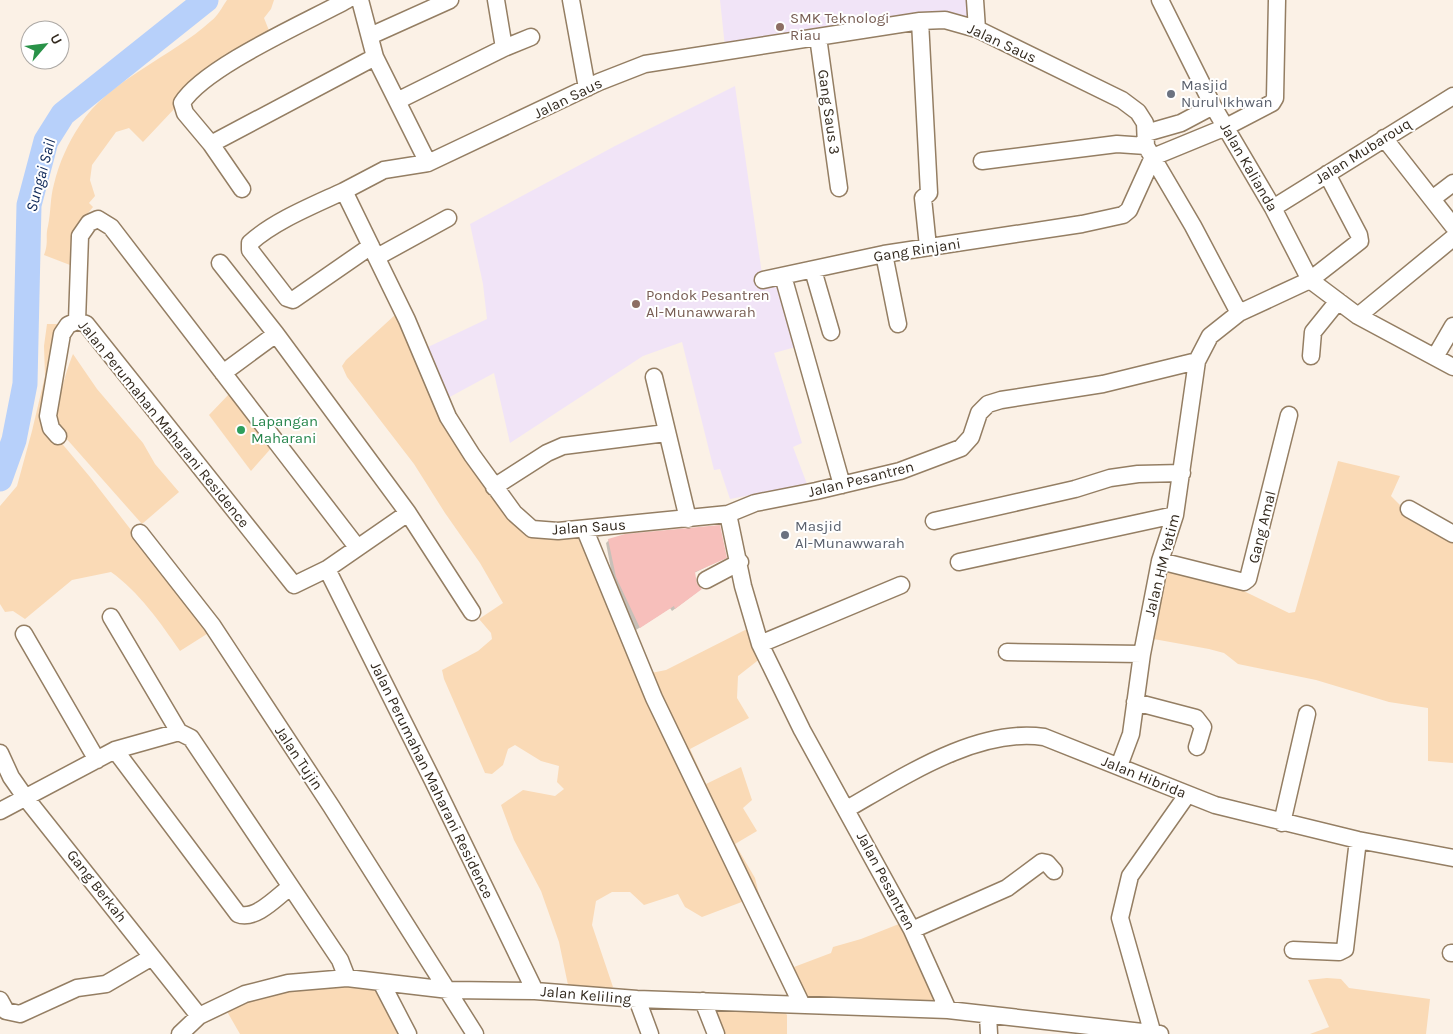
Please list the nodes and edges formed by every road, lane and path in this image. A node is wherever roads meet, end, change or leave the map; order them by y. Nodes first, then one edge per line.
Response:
1 (347, 0) edge
2 (360, 0) edge
3 (450, 0) edge
4 (496, 0) edge
5 (571, 0) edge
6 (975, 0) edge
7 (1160, 0) edge
8 (1276, 0) edge
9 (433, 4) edge
10 (920, 21) junction
11 (976, 29) junction
12 (370, 36) junction
13 (530, 37) dead end
14 (818, 37) junction
15 (504, 48) junction
16 (375, 57) junction
17 (587, 88) junction
18 (1453, 96) edge
19 (397, 101) junction
20 (1213, 106) junction
21 (1226, 127) junction
22 (1384, 138) junction
23 (211, 144) junction
24 (1148, 145) junction
25 (982, 160) dead end
26 (428, 163) junction
27 (1327, 174) junction
28 (1453, 182) edge
29 (839, 188) dead end
30 (242, 189) dead end
31 (344, 191) junction
32 (1432, 199) junction
33 (1273, 208) junction
34 (448, 218) dead end
35 (1453, 226) edge
36 (1453, 238) edge
37 (928, 248) junction
38 (374, 251) junction
39 (884, 254) junction
40 (220, 263) dead end
41 (813, 270) junction
42 (783, 276) junction
43 (763, 280) dead end
44 (1310, 280) junction
45 (1338, 301) junction
46 (1239, 313) junction
47 (1358, 316) junction
48 (77, 321) junction
49 (898, 324) dead end
50 (1453, 326) edge
51 (831, 332) dead end
52 (276, 334) junction
53 (1311, 356) dead end
54 (1435, 357) junction
55 (1197, 361) junction
56 (1453, 367) edge
57 (223, 373) junction
58 (654, 377) dead end
59 (1289, 415) dead end
60 (666, 433) junction
61 (58, 436) dead end
62 (1182, 473) junction
63 (842, 485) junction
64 (494, 488) junction
65 (1409, 509) dead end
66 (408, 513) junction
67 (728, 514) junction
68 (1175, 515) junction
69 (688, 519) junction
70 (934, 521) dead end
71 (585, 530) junction
72 (140, 533) dead end
73 (1453, 534) edge
74 (358, 547) junction
75 (1160, 561) junction
76 (740, 562) junction
77 (959, 562) dead end
78 (327, 569) junction
79 (706, 580) dead end
80 (901, 585) dead end
81 (472, 612) dead end
82 (111, 617) dead end
83 (24, 634) dead end
84 (760, 644) junction
85 (1007, 652) dead end
86 (1142, 654) junction
87 (1135, 702) junction
88 (1307, 714) dead end
89 (179, 732) junction
90 (1196, 747) dead end
91 (115, 750) junction
92 (0, 754) edge
93 (97, 760) junction
94 (1120, 766) junction
95 (1187, 795) junction
96 (25, 797) junction
97 (847, 809) junction
98 (0, 811) edge
99 (1282, 823) junction
100 (1358, 840) junction
101 (1453, 858) edge
102 (1054, 871) dead end
103 (290, 887) junction
104 (912, 930) junction
105 (1293, 950) dead end
106 (152, 957) junction
107 (347, 978) junction
108 (382, 982) junction
109 (449, 990) junction
110 (535, 991) junction
111 (637, 999) junction
112 (0, 1000) edge
113 (703, 1001) junction
114 (801, 1003) junction
115 (948, 1010) junction
116 (198, 1016) junction
117 (988, 1016) junction
118 (1156, 1033) edge
119 (180, 1034) edge
120 (408, 1034) edge
121 (475, 1034) edge
122 (650, 1034) edge
123 (716, 1034) edge
124 (989, 1034) edge

1 - 23 street
2 - 12 street
3 - 9 street
4 - 15 street
5 - 17 street
6 - 11 street
7 - 20 street, Jalan Kalianda
8 - 21 street
9 - 12 street
10 - 11 street, Jalan Saus
10 - 14 street, Jalan Saus
10 - 37 street
11 - 24 street, Jalan Saus
12 - 16 street
13 - 15 street
14 - 17 street, Jalan Saus
14 - 29 street, Gang Saus 3
15 - 19 street
16 - 19 street
16 - 23 street
17 - 26 street, Jalan Saus
18 - 22 street, Jalan Mubarouq
19 - 26 street
20 - 21 street, Jalan Kalianda
20 - 24 street
21 - 24 street
21 - 33 street, Jalan Kalianda
22 - 27 street, Jalan Mubarouq
22 - 32 street
23 - 30 street
24 - 25 street
24 - 37 street, Gang Rinjani
24 - 46 street, Jalan Saus
26 - 31 street, Jalan Saus
27 - 33 street, Jalan Mubarouq
27 - 44 street
28 - 32 street
31 - 38 street, Jalan Saus
31 - 38 street
32 - 35 street
33 - 44 street, Jalan Kalianda
34 - 38 street
36 - 47 street
37 - 39 street, Gang Rinjani
38 - 64 street, Jalan Saus
39 - 41 street, Gang Rinjani
39 - 49 street
40 - 52 street
41 - 42 street, Gang Rinjani
41 - 51 street
42 - 43 street, Gang Rinjani
42 - 63 street
44 - 45 street
44 - 46 street
45 - 47 street
45 - 53 street
46 - 55 street
47 - 54 street
48 - 57 street, Jalan Perumahan Maharani Residence
48 - 61 street
48 - 78 street, Jalan Perumahan Maharani Residence
50 - 54 street
52 - 57 street
52 - 66 street
54 - 56 street
55 - 62 street, Jalan HM Yatim
55 - 63 street, Jalan Pesantren
57 - 74 street, Jalan Perumahan Maharani Residence
58 - 60 street
59 - 75 street, Gang Amal
60 - 64 street
60 - 69 street
62 - 68 street, Jalan HM Yatim
62 - 70 street
63 - 67 street, Jalan Pesantren
64 - 71 street, Jalan Saus
65 - 73 street
66 - 74 street, Jalan Perumahan Maharani Residence
66 - 81 street
67 - 69 street, Jalan Saus
67 - 76 street, Jalan Pesantren
68 - 75 street, Jalan HM Yatim
68 - 77 street
69 - 71 street, Jalan Saus
71 - 114 street
72 - 109 street, Jalan Tujin
74 - 78 street, Jalan Perumahan Maharani Residence
75 - 86 street, Jalan HM Yatim
76 - 79 street
76 - 84 street, Jalan Pesantren
78 - 110 street, Jalan Perumahan Maharani Residence
80 - 84 street
82 - 89 street
83 - 93 street
84 - 97 street, Jalan Pesantren
85 - 86 street
86 - 87 street, Jalan HM Yatim
87 - 90 street
87 - 94 street, Jalan HM Yatim
88 - 99 street
89 - 91 street
89 - 103 street
91 - 93 street
91 - 103 street
92 - 96 street, Gang Berkah
93 - 96 street
94 - 95 street, Jalan Hibrida
94 - 97 street, Jalan Hibrida
95 - 99 street, Jalan Hibrida
95 - 118 street
96 - 98 street
96 - 106 street, Gang Berkah
97 - 104 street, Jalan Pesantren
99 - 100 street, Jalan Hibrida
100 - 101 street, Jalan Hibrida
100 - 105 street
102 - 104 street
103 - 107 street
104 - 115 street, Jalan Pesantren
106 - 112 street
106 - 116 street, Gang Berkah
107 - 108 street, Jalan Keliling
107 - 116 street, Jalan Keliling
108 - 109 street, Jalan Keliling
108 - 120 street
109 - 110 street, Jalan Keliling
109 - 121 street, Jalan Tujin
110 - 111 street, Jalan Keliling
111 - 113 street, Jalan Keliling
111 - 122 street
113 - 114 street, Jalan Keliling
113 - 123 street
114 - 115 street, Jalan Keliling
115 - 117 street, Jalan Keliling
116 - 119 street, Jalan Keliling
117 - 118 street, Jalan Keliling
117 - 124 street

